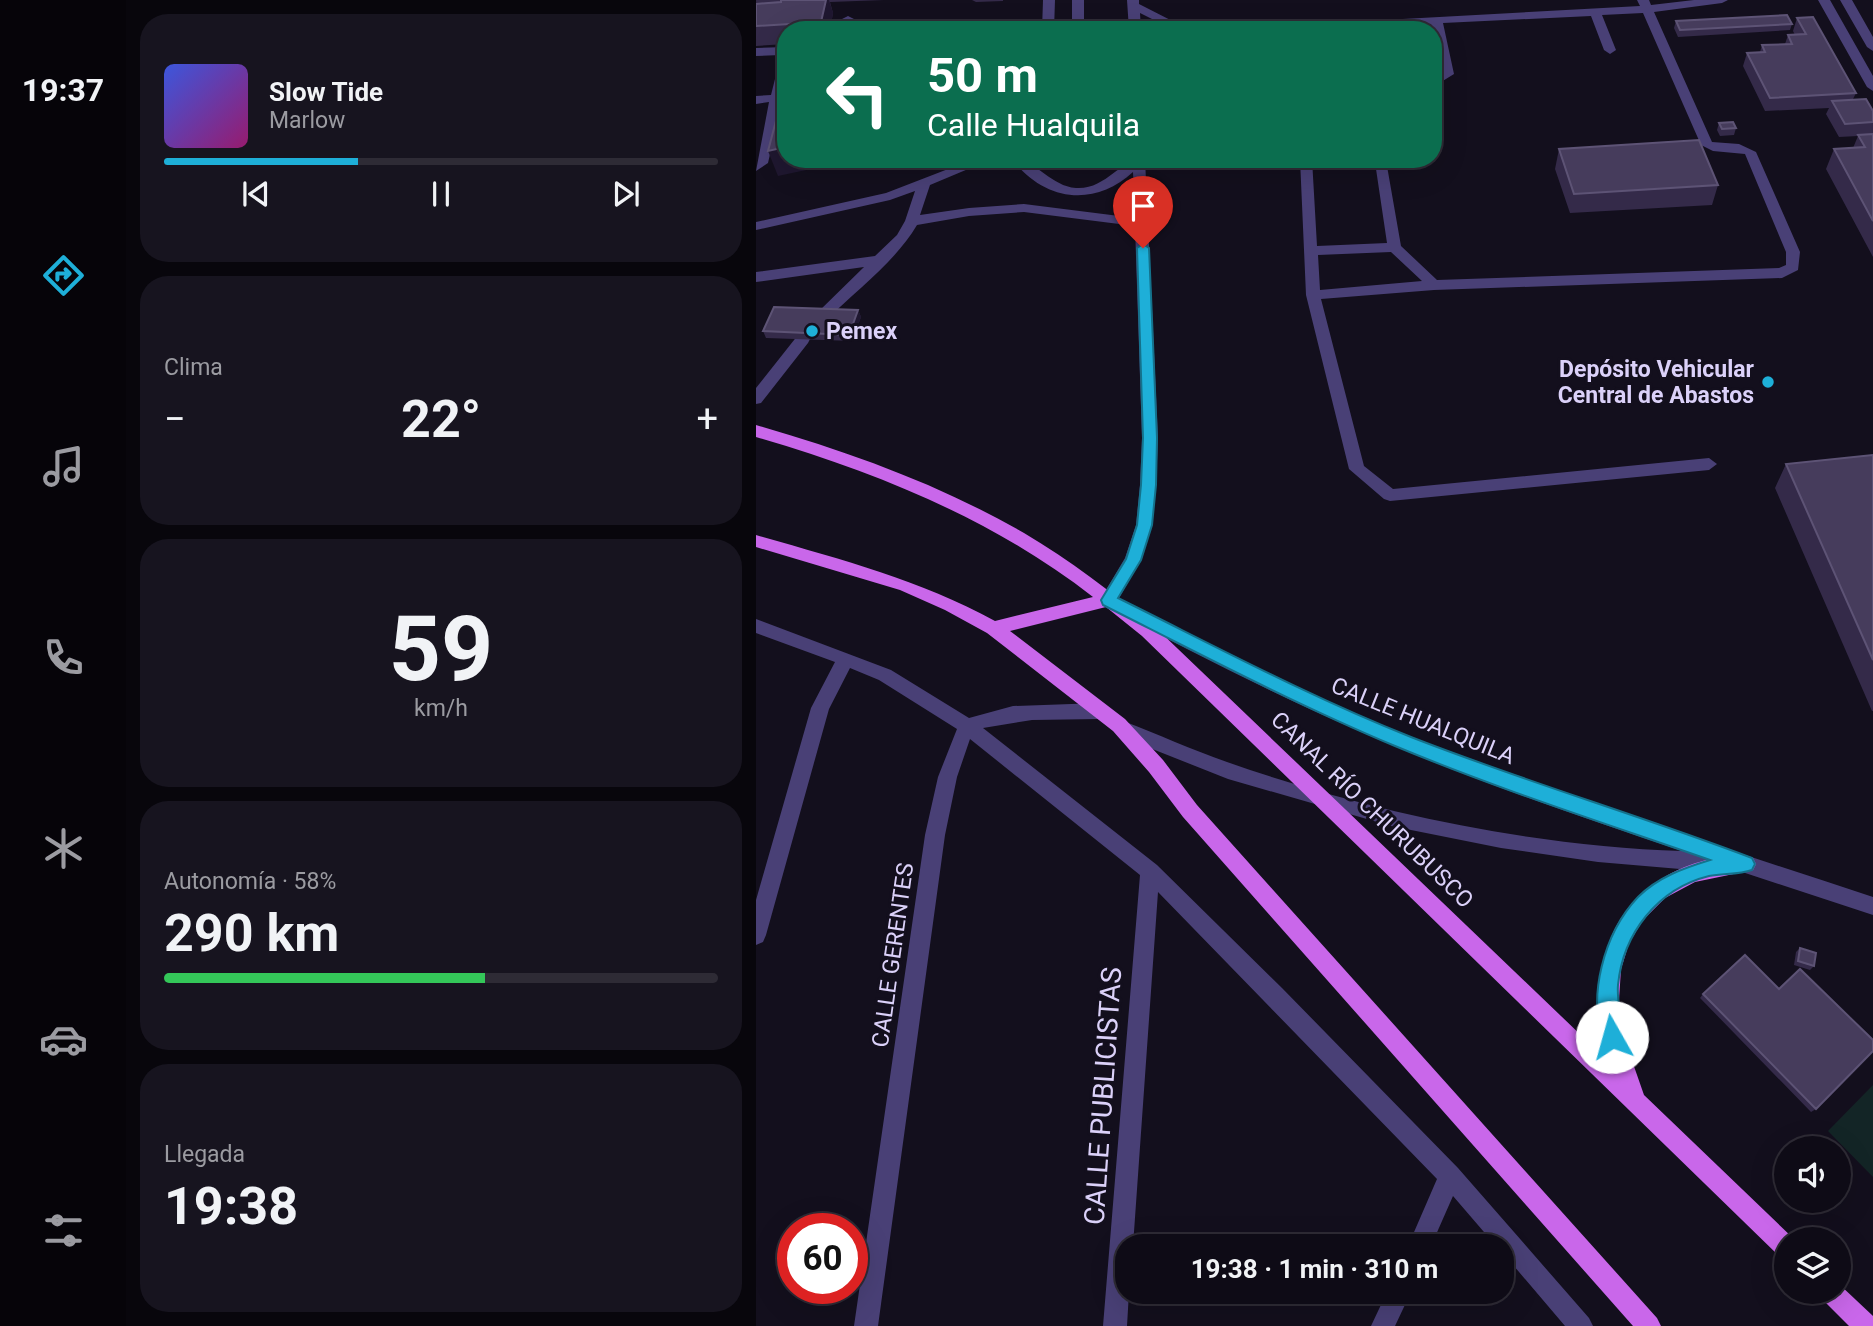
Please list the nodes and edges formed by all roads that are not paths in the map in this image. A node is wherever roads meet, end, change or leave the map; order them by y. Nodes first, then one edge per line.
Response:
1 (1049, 0) edge
2 (1078, 0) edge
3 (1722, 0) edge
4 (1824, 0) edge
5 (1846, 0) edge
6 (1697, 1) edge
7 (1134, 3) edge
8 (1646, 5) edge
9 (1595, 12) junction
10 (1436, 20) joint
11 (1048, 21) edge
12 (1078, 21) edge
13 (1135, 21) edge
14 (1167, 21) edge
15 (1420, 21) edge
16 (1442, 47) edge
17 (1873, 47) edge
18 (1611, 50) dead end
19 (756, 52) edge
20 (777, 53) edge
21 (1442, 78) edge
22 (1873, 87) edge
23 (777, 94) edge
24 (776, 98) junction
25 (756, 100) edge
26 (756, 167) edge
27 (963, 168) edge
28 (1027, 168) edge
29 (1129, 168) edge
30 (1139, 168) edge
31 (1307, 168) edge
32 (1382, 169) dead end
33 (924, 183) junction
34 (912, 221) junction
35 (1142, 223) junction
36 (756, 226) edge
37 (1394, 247) junction
38 (1312, 251) junction
39 (881, 260) junction
40 (756, 276) edge
41 (1434, 285) junction
42 (1313, 295) junction
43 (821, 317) edge
44 (803, 339) edge
45 (756, 399) edge
46 (756, 431) edge
47 (1709, 464) dead end
48 (756, 541) edge
49 (1108, 600) junction
50 (756, 626) edge
51 (993, 628) junction
52 (846, 658) junction
53 (1099, 710) junction
54 (969, 727) junction
55 (1123, 729) junction
56 (1323, 800) junction
57 (1739, 862) junction
58 (1150, 871) junction
59 (1873, 906) edge
60 (756, 935) edge
61 (1643, 1108) junction
62 (1450, 1176) junction
63 (1424, 1234) edge
64 (1774, 1235) edge
65 (1394, 1304) edge
66 (1843, 1304) edge
67 (866, 1326) edge
68 (1115, 1326) edge
69 (1384, 1326) edge
70 (1581, 1326) edge
71 (1649, 1326) edge
72 (1866, 1326) edge

1 - 11 street
2 - 12 street
3 - 6 street
4 - 22 street
5 - 17 street
6 - 8 street
7 - 13 street
7 - 14 street
8 - 9 street
8 - 41 street
9 - 10 street
9 - 18 street
10 - 15 street
16 - 21 street
19 - 20 street
23 - 24 street
24 - 25 street
24 - 26 street
27 - 33 street
28 - 29 street
30 - 35 street
31 - 38 street
32 - 37 street
33 - 34 street
33 - 36 street
34 - 35 street
34 - 39 street
35 - 49 street
37 - 38 street
37 - 41 street
38 - 42 street
39 - 40 street
39 - 43 street
41 - 42 street
42 - 47 street
44 - 45 street
46 - 49 main road, CANAL RÍO CHURUBUSCO
48 - 51 main road
49 - 51 main road
49 - 56 main road, CANAL RÍO CHURUBUSCO
49 - 57 street, CALLE HUALQUILA
50 - 52 street
51 - 53 main road
52 - 54 street
52 - 60 street
53 - 54 street
53 - 55 main road
54 - 58 street
54 - 67 street, CALLE GERENTES
55 - 56 street, CALLE HUALQUILA
55 - 71 main road
56 - 57 street, CALLE HUALQUILA
56 - 61 main road, CANAL RÍO CHURUBUSCO
57 - 59 street, CALLE HUALQUILA
57 - 61 main road
58 - 62 street
58 - 68 street, CALLE PUBLICISTAS
61 - 64 main road, CANAL RÍO CHURUBUSCO
62 - 63 street
62 - 70 street
65 - 69 street
66 - 72 main road

